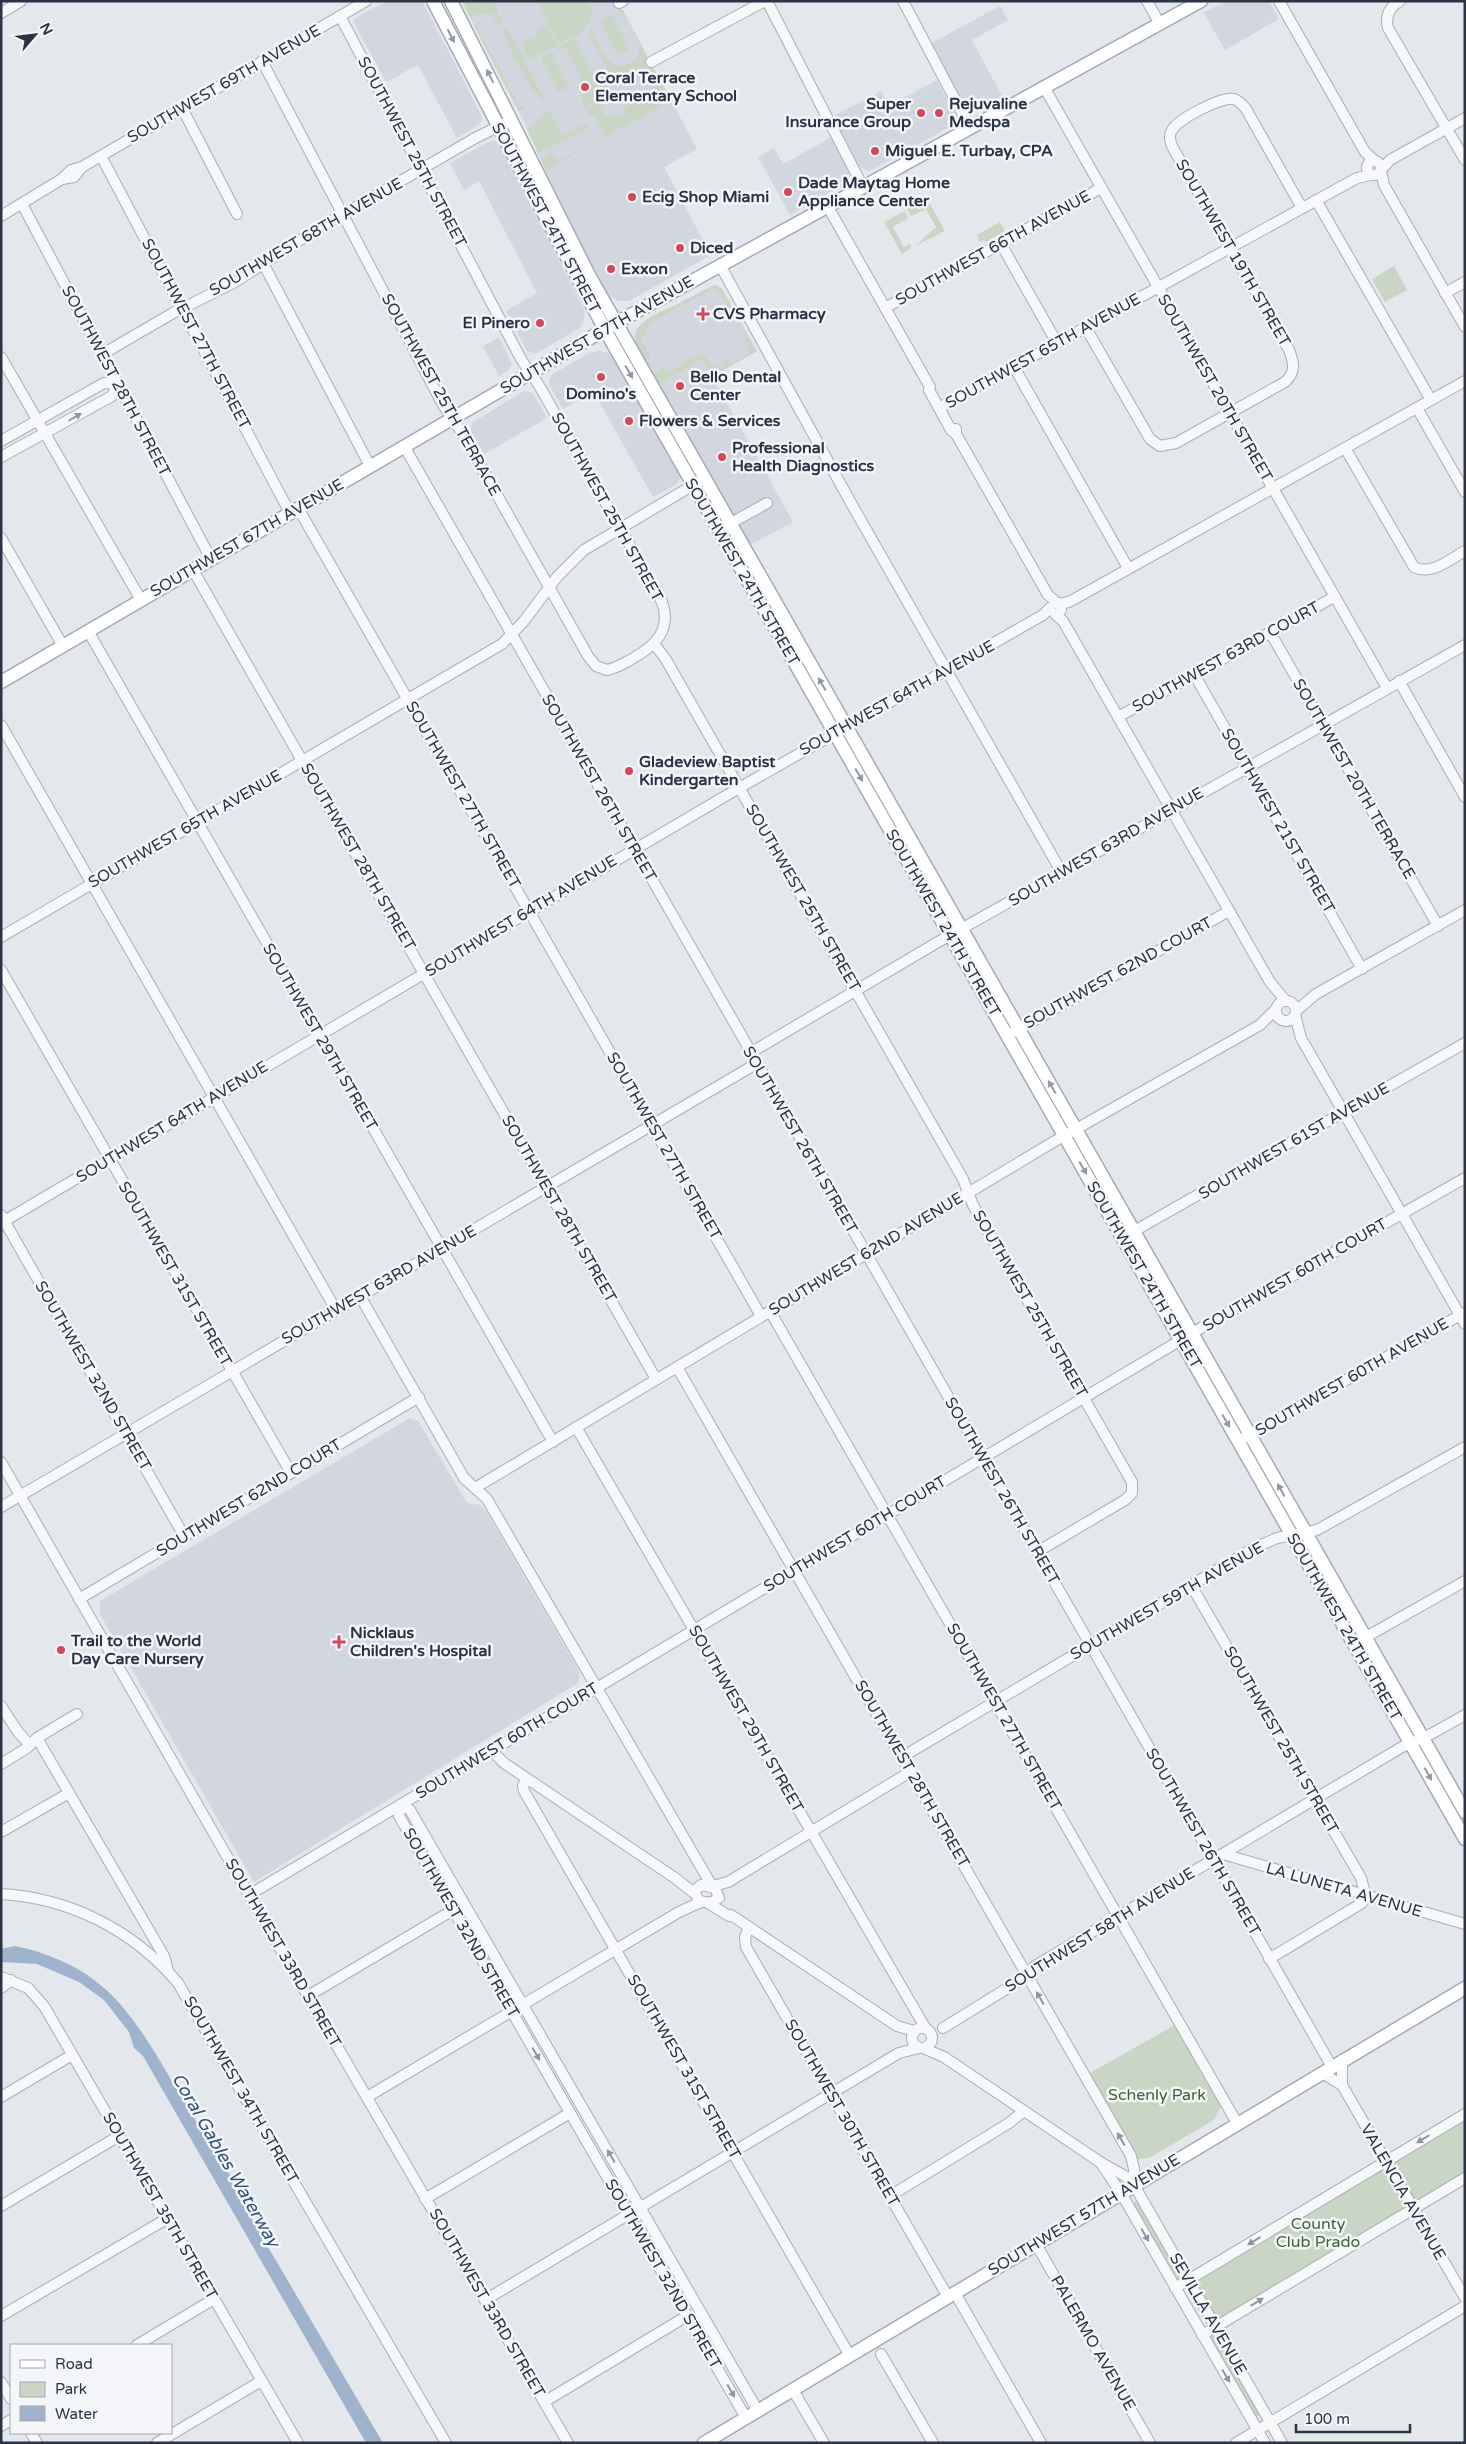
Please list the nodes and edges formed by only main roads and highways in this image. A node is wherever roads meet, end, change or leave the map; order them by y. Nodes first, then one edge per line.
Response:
1 (433, 1) edge
2 (451, 1) edge
3 (1201, 1) edge
4 (555, 224) junction
5 (610, 326) junction
6 (1, 682) edge
7 (1186, 1337) junction
8 (1359, 1641) junction
9 (1465, 1812) edge
10 (1465, 1839) edge
11 (1465, 1988) edge
12 (710, 2441) edge

1 -> 4 main road, SOUTHWEST 24TH STREET
4 -> 2 main road, SOUTHWEST 24TH STREET
3 - 5 main road, SOUTHWEST 67TH AVENUE
4 - 5 main road, SOUTHWEST 24TH STREET
5 - 6 main road, SOUTHWEST 67TH AVENUE
5 -> 7 main road, SOUTHWEST 24TH STREET
7 -> 5 main road, SOUTHWEST 24TH STREET
7 -> 8 main road, SOUTHWEST 24TH STREET
8 -> 7 main road, SOUTHWEST 24TH STREET
8 - 9 main road, SOUTHWEST 24TH STREET
8 -> 10 main road, SOUTHWEST 24TH STREET
11 - 12 main road, SOUTHWEST 57TH AVENUE

